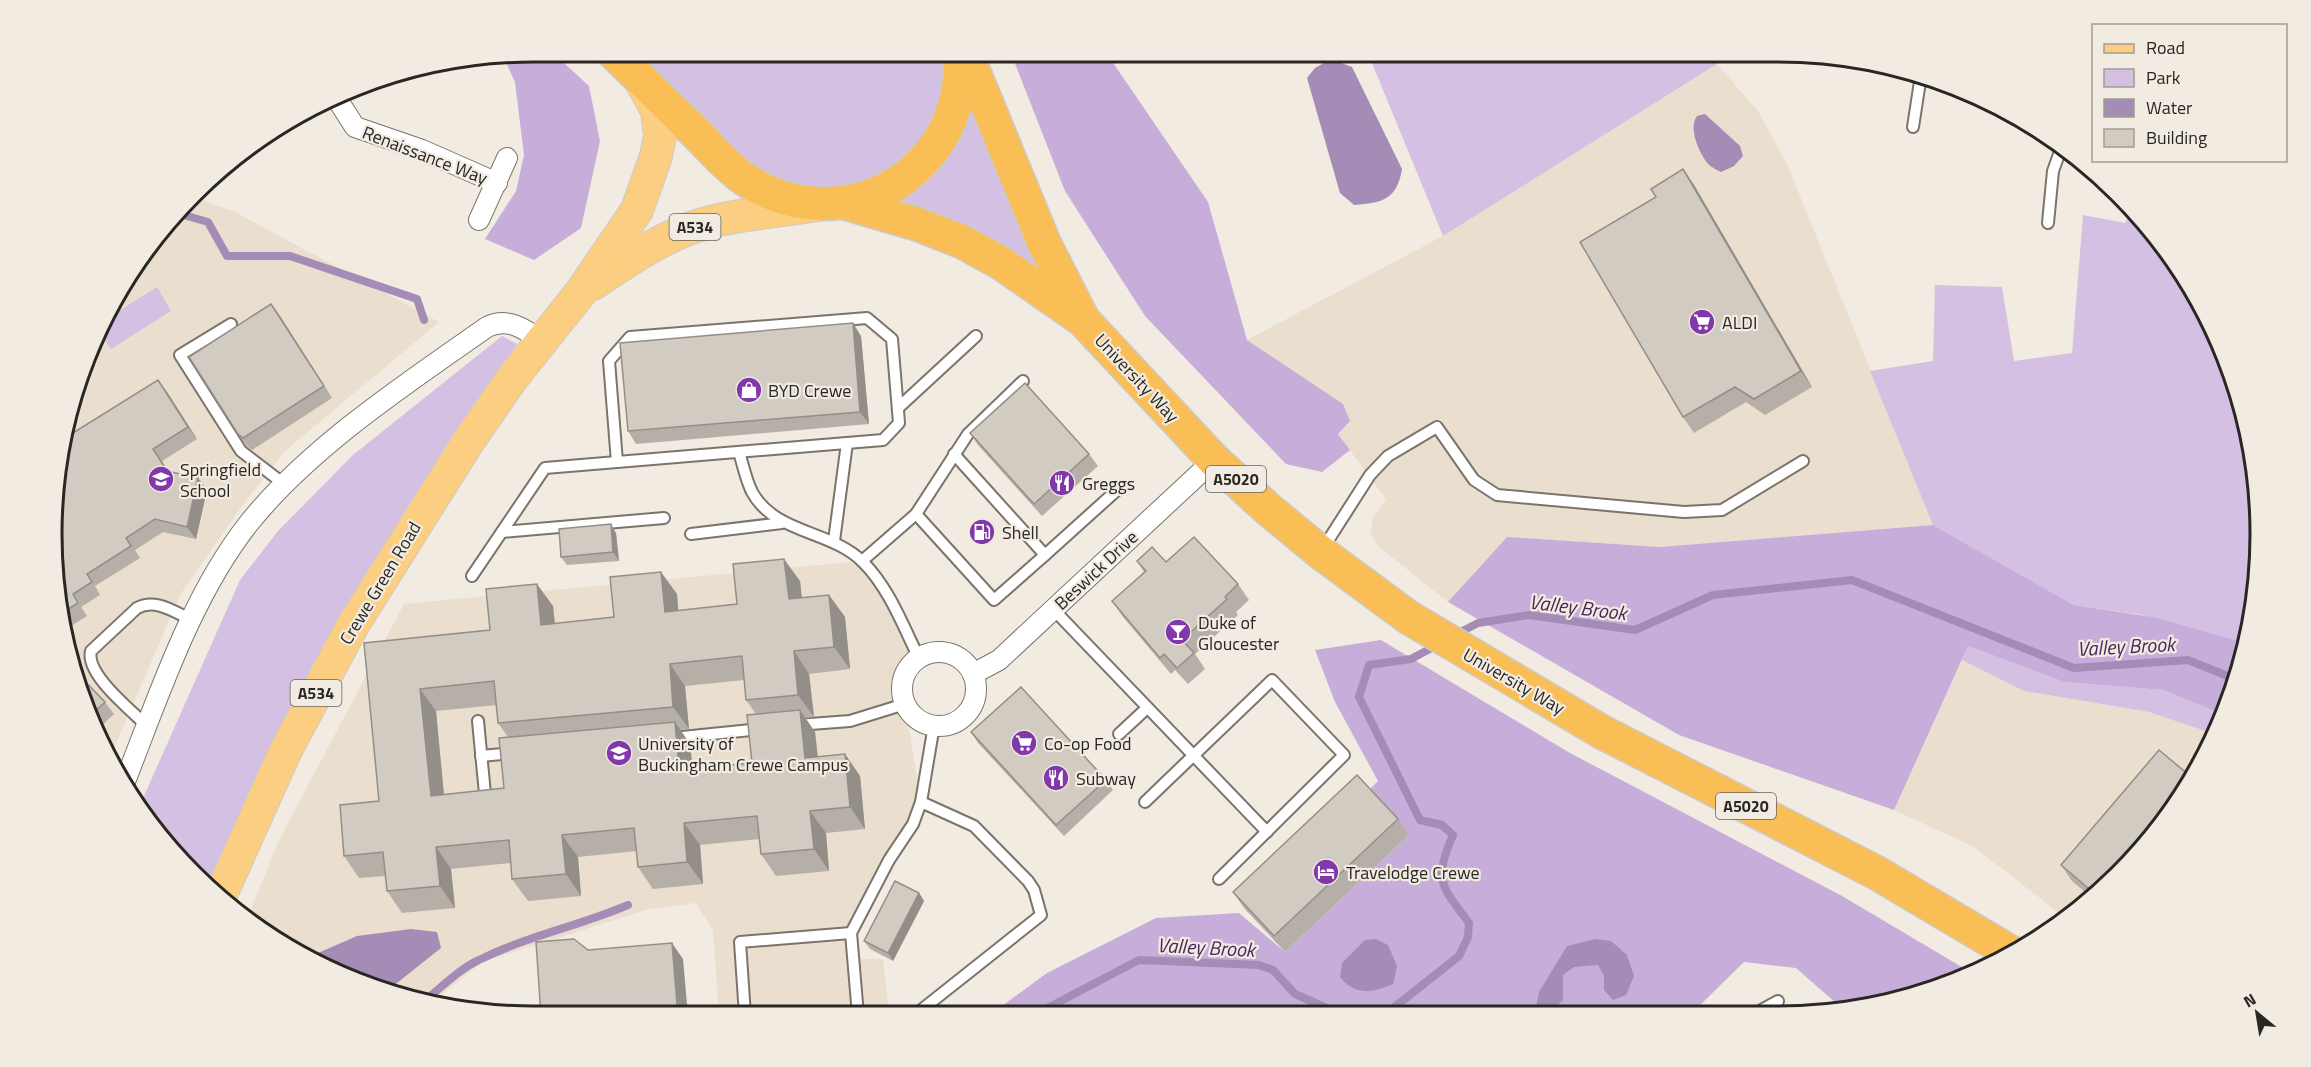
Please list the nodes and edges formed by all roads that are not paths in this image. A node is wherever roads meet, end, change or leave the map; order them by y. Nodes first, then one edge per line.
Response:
1 (623, 62) edge
2 (960, 62) edge
3 (970, 62) edge
4 (639, 77) junction
5 (1920, 84) edge
6 (340, 103) edge
7 (1913, 127) dead end
8 (2059, 155) edge
9 (507, 158) dead end
10 (496, 183) junction
11 (834, 204) junction
12 (479, 220) dead end
13 (2048, 223) dead end
14 (581, 292) junction
15 (1083, 320) junction
16 (231, 324) dead end
17 (976, 336) dead end
18 (541, 341) junction
19 (1023, 381) edge
20 (897, 408) junction
21 (847, 443) junction
22 (739, 452) junction
23 (954, 454) junction
24 (1214, 460) junction
25 (1803, 461) dead end
26 (618, 462) junction
27 (284, 484) junction
28 (1116, 491) dead end
29 (916, 514) junction
30 (664, 518) dead end
31 (782, 523) junction
32 (502, 532) junction
33 (691, 534) dead end
34 (834, 541) junction
35 (1320, 552) junction
36 (1045, 555) junction
37 (862, 561) junction
38 (472, 576) dead end
39 (1053, 609) junction
40 (192, 620) junction
41 (919, 658) junction
42 (973, 674) junction
43 (905, 704) junction
44 (1147, 708) junction
45 (478, 721) dead end
46 (934, 725) junction
47 (147, 726) junction
48 (788, 726) edge
49 (776, 728) edge
50 (1119, 734) dead end
51 (658, 739) edge
52 (528, 751) edge
53 (1194, 754) junction
54 (481, 756) junction
55 (128, 774) edge
56 (484, 794) edge
57 (921, 802) junction
58 (1145, 802) dead end
59 (1267, 832) junction
60 (1218, 879) dead end
61 (223, 889) edge
62 (851, 933) junction
63 (2003, 948) edge
64 (1778, 1001) dead end
65 (744, 1006) edge
66 (857, 1006) edge
67 (926, 1006) edge
68 (1769, 1006) edge

1 - 4 highway, University Way
2 - 11 highway
3 - 15 highway, University Way / A5020
4 - 11 highway, University Way
4 - 14 main road, Crewe Green Road / A534
5 - 7 lane
6 - 10 street, Renaissance Way
8 - 13 lane
9 - 10 street
10 - 12 street
11 - 14 main road, Crewe Green Road / A534
11 - 15 highway, University Way / A5020
14 - 18 main road, Crewe Green Road / A534
15 - 24 highway, University Way / A5020
16 - 27 lane
17 - 20 lane
18 - 27 street
18 - 61 main road, Crewe Green Road / A534
19 - 23 lane
20 - 21 lane
20 - 26 lane
21 - 22 lane
21 - 34 lane
22 - 26 lane
22 - 31 lane
23 - 29 lane
23 - 36 lane
24 - 35 highway, University Way / A5020
24 - 39 street, Beswick Drive
25 - 35 lane
26 - 32 lane
27 - 40 street
28 - 36 lane
29 - 36 lane
29 - 37 lane
30 - 32 lane
31 - 33 lane
31 - 34 lane
32 - 38 lane
34 - 37 lane
35 - 63 highway, University Way / A5020
37 - 41 lane
39 - 42 street, Beswick Drive
39 - 44 lane
40 - 47 street
40 - 47 lane
41 - 42 street
41 - 43 street
42 - 46 street
43 - 46 street
43 - 48 lane
44 - 50 lane
44 - 53 lane
45 - 54 lane
46 - 57 lane
47 - 55 street
49 - 51 lane
52 - 54 lane
53 - 58 lane
53 - 59 lane
53 - 59 lane
54 - 56 lane
57 - 62 lane
57 - 67 lane
59 - 60 lane
62 - 65 lane
62 - 66 lane
64 - 68 lane

